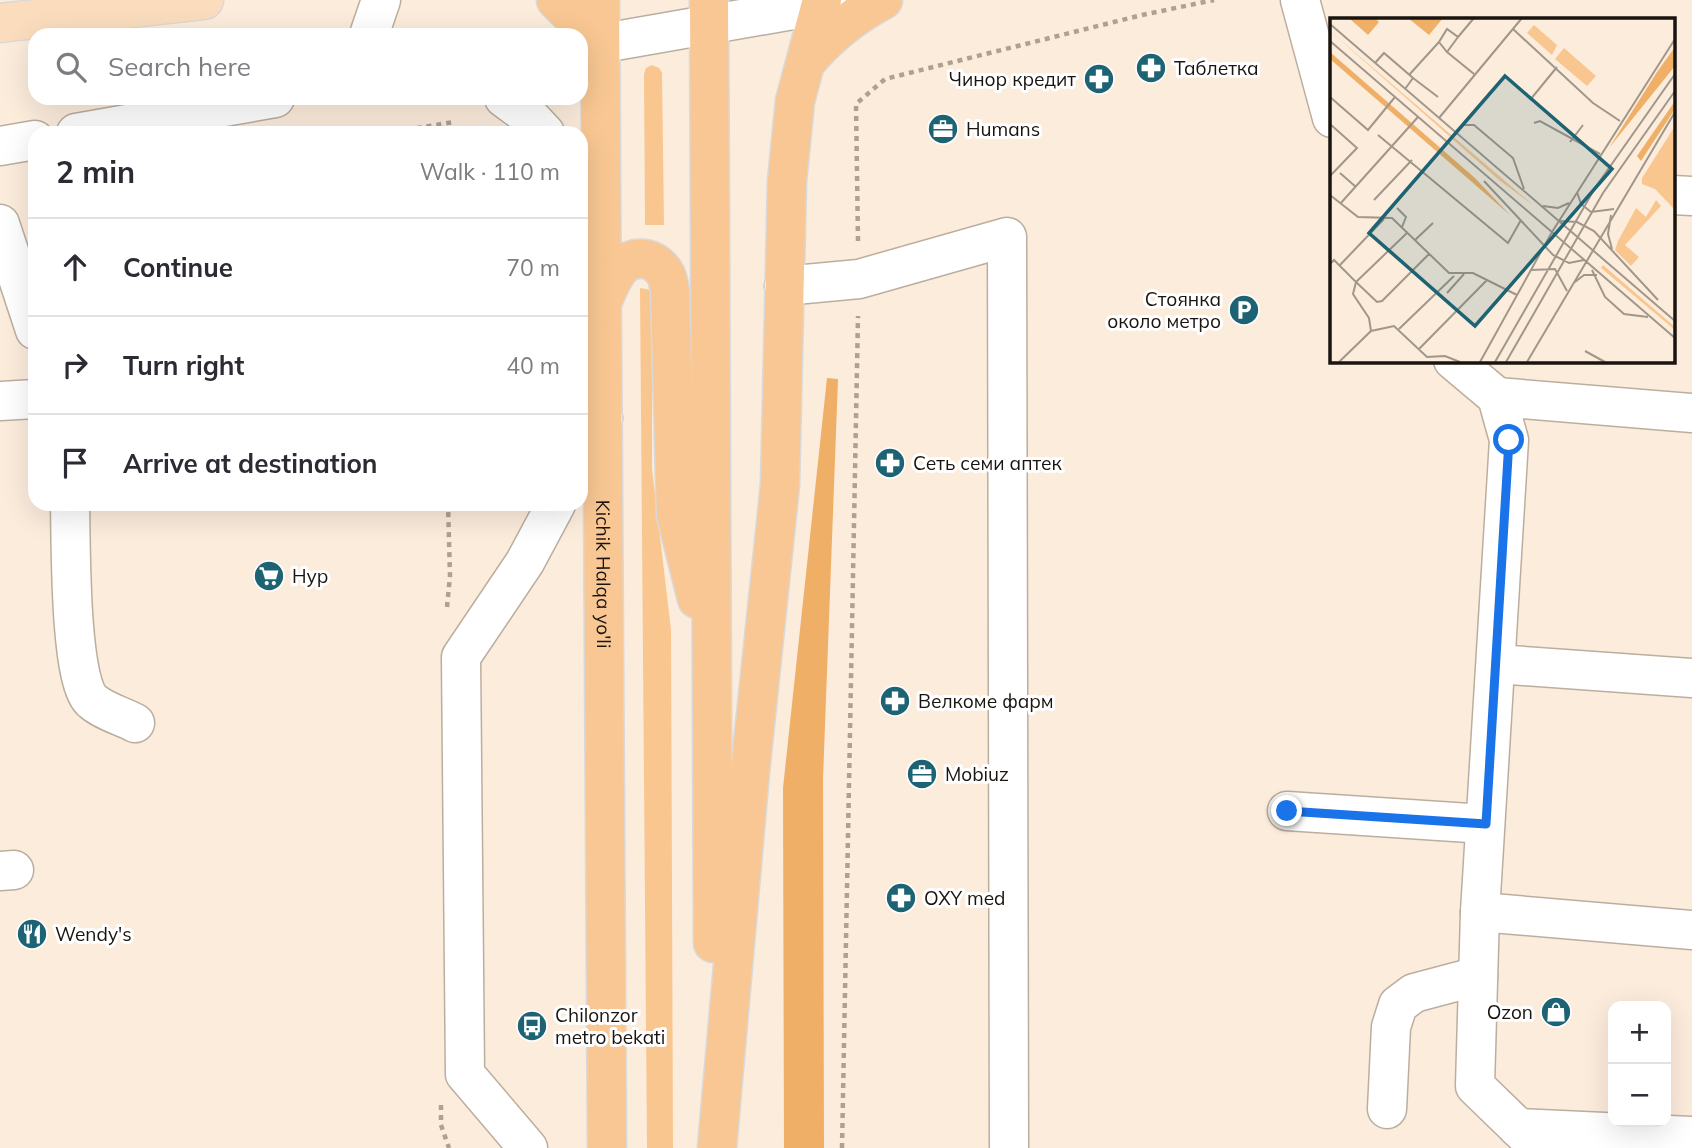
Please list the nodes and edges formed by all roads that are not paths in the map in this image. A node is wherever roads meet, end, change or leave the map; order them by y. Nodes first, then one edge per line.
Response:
1 (204, 0) edge
2 (381, 0) edge
3 (556, 0) edge
4 (600, 0) edge
5 (883, 0) edge
6 (1300, 0) edge
7 (831, 2) edge
8 (709, 13) edge
9 (0, 23) edge
10 (371, 28) edge
11 (577, 28) edge
12 (591, 46) edge
13 (806, 63) junction
14 (235, 105) edge
15 (514, 105) edge
16 (1330, 111) edge
17 (116, 126) edge
18 (538, 126) edge
19 (28, 141) edge
20 (0, 146) edge
21 (1674, 195) edge
22 (1692, 196) edge
23 (588, 221) edge
24 (0, 224) edge
25 (784, 286) junction
26 (601, 305) junction
27 (28, 309) edge
28 (1455, 362) edge
29 (1497, 397) junction
30 (28, 399) edge
31 (0, 401) edge
32 (1692, 413) edge
33 (603, 418) junction
34 (588, 445) edge
35 (70, 511) edge
36 (552, 511) edge
37 (712, 655) junction
38 (1496, 664) junction
39 (1692, 678) edge
40 (135, 723) dead end
41 (1287, 811) dead end
42 (1486, 824) junction
43 (1480, 912) junction
44 (1692, 930) edge
45 (1478, 976) junction
46 (1387, 1109) dead end
47 (1692, 1136) edge
48 (1529, 1138) edge
49 (528, 1148) edge
50 (607, 1148) edge
51 (715, 1148) edge
52 (1009, 1148) edge

1 - 9 main road
2 - 10 street
3 - 11 highway
4 - 12 highway, Kichik Halqa yo'li
5 - 13 highway
6 - 16 street
7 - 8 street
7 - 13 highway
8 - 12 street
8 - 37 highway
12 - 26 highway, Kichik Halqa yo'li
13 - 25 highway
14 - 17 street
15 - 18 street
19 - 20 street
21 - 22 street
23 - 26 street
24 - 27 street
25 - 51 highway
25 - 52 street
26 - 33 highway, Kichik Halqa yo'li
26 - 37 highway
28 - 29 street
29 - 32 street
29 - 38 street
30 - 31 street
33 - 34 street
33 - 50 highway, Kichik Halqa yo'li
35 - 40 street
36 - 49 street
37 - 51 highway
38 - 39 street
38 - 42 street
41 - 42 street
42 - 43 street
43 - 44 street
43 - 45 street
45 - 46 street
45 - 48 street
47 - 48 street

